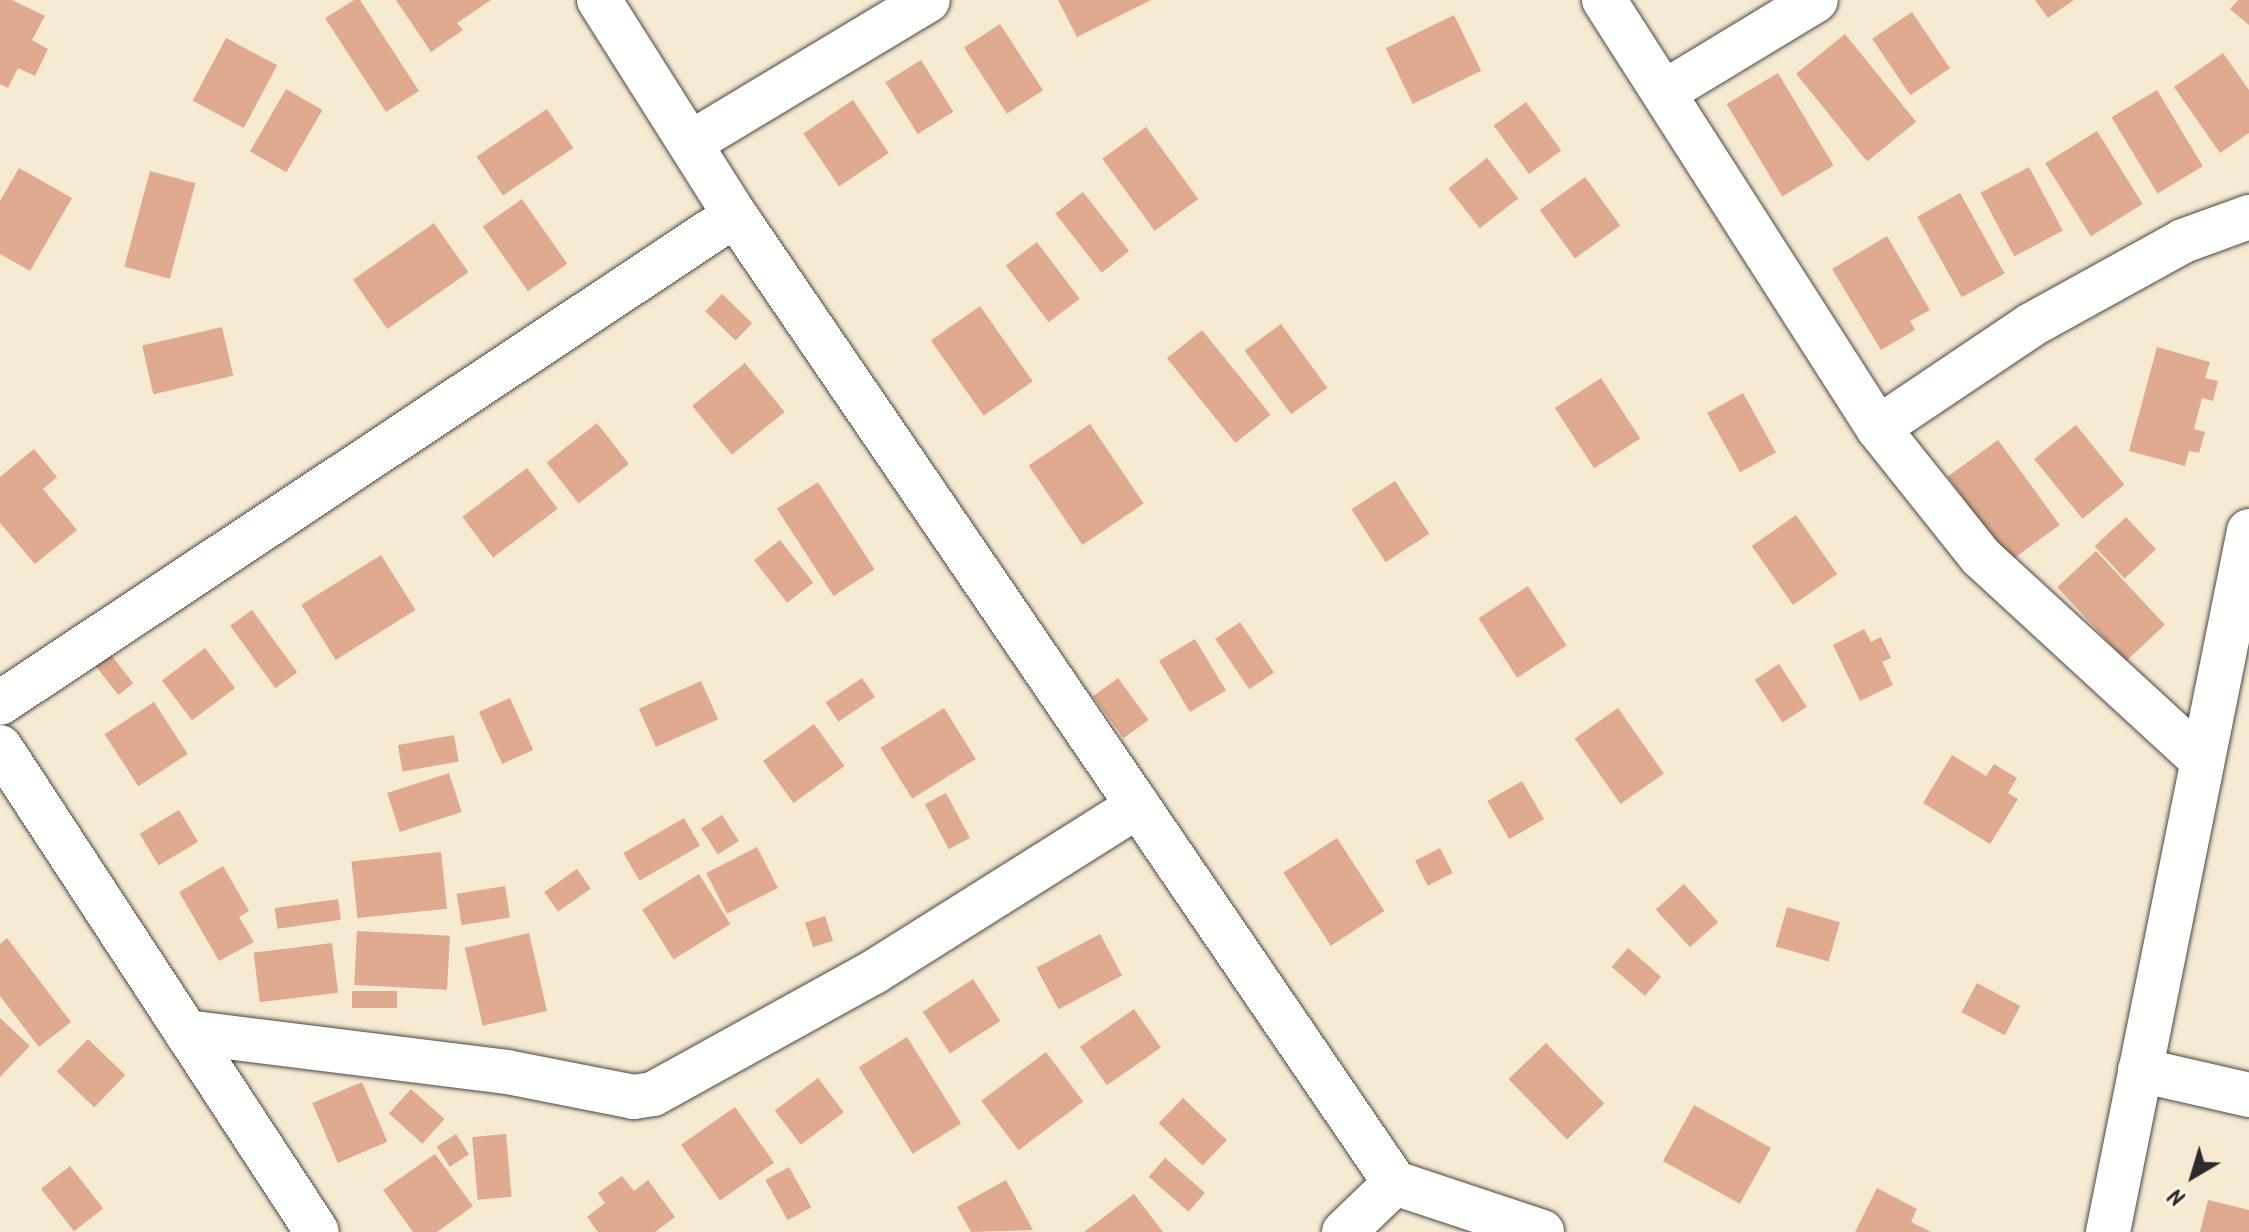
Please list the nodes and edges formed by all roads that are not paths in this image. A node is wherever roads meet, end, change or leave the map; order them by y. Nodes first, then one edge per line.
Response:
1 (599, 0) edge
2 (928, 0) edge
3 (1604, 0) edge
4 (1816, 0) edge
5 (1666, 91) junction
6 (692, 142) junction
7 (735, 215) junction
8 (2249, 217) edge
9 (1878, 428) junction
10 (2249, 531) edge
11 (0, 703) edge
12 (0, 747) edge
13 (2201, 759) junction
14 (1138, 806) junction
15 (186, 1032) junction
16 (2140, 1070) junction
17 (2249, 1095) edge
18 (1395, 1183) junction
19 (317, 1232) edge
20 (1344, 1232) edge
21 (1542, 1232) edge
22 (2108, 1232) edge

1 - 6 street
2 - 6 street
3 - 5 street
4 - 5 street
5 - 9 street
6 - 7 street
7 - 11 street
7 - 14 street
8 - 9 street
9 - 13 street
10 - 13 street
12 - 15 street
13 - 16 street
14 - 15 street
14 - 18 street
15 - 19 street
16 - 17 street
16 - 22 street
18 - 20 street
18 - 21 street

